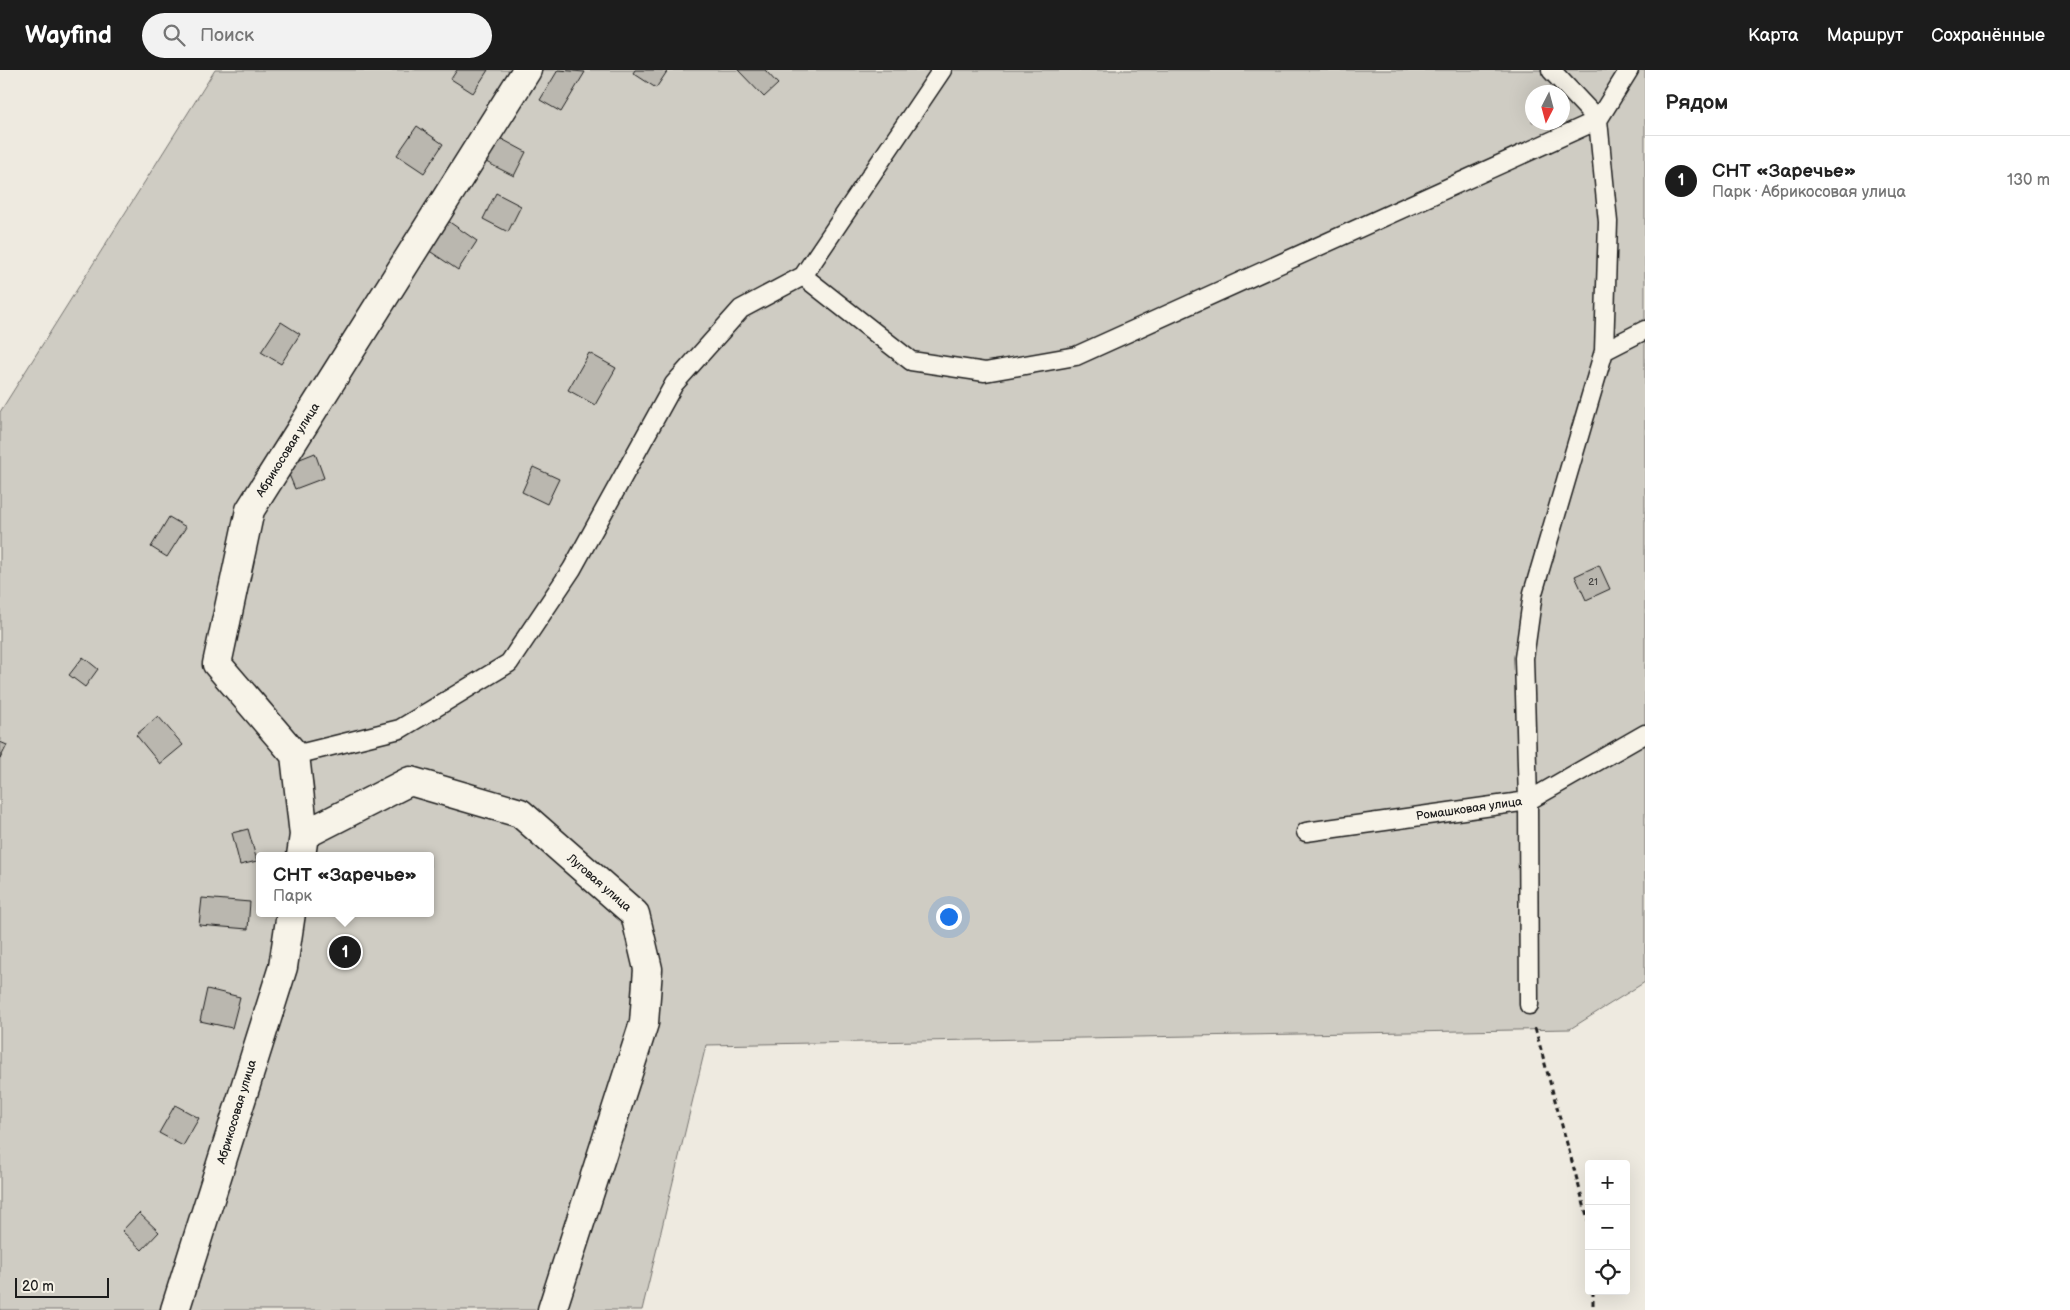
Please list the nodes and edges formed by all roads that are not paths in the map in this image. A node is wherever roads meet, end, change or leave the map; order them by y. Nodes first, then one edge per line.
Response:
1 (527, 70) edge
2 (942, 70) edge
3 (1551, 70) edge
4 (1629, 70) edge
5 (1598, 120) junction
6 (803, 276) junction
7 (1645, 330) edge
8 (1604, 351) junction
9 (1645, 734) edge
10 (295, 755) junction
11 (1528, 801) junction
12 (1306, 832) dead end
13 (302, 845) edge
14 (290, 917) edge
15 (1529, 1005) road end
16 (175, 1310) edge
17 (552, 1310) edge

1 - 10 street, Абрикосовая улица
2 - 6 lane
3 - 5 lane
4 - 5 lane
5 - 6 lane
5 - 8 lane
6 - 10 lane
7 - 8 lane
8 - 11 lane
9 - 11 lane, Ромашковая улица
10 - 13 street
11 - 12 lane, Ромашковая улица
11 - 15 lane
13 - 17 street, Луговая улица
14 - 16 street, Абрикосовая улица

